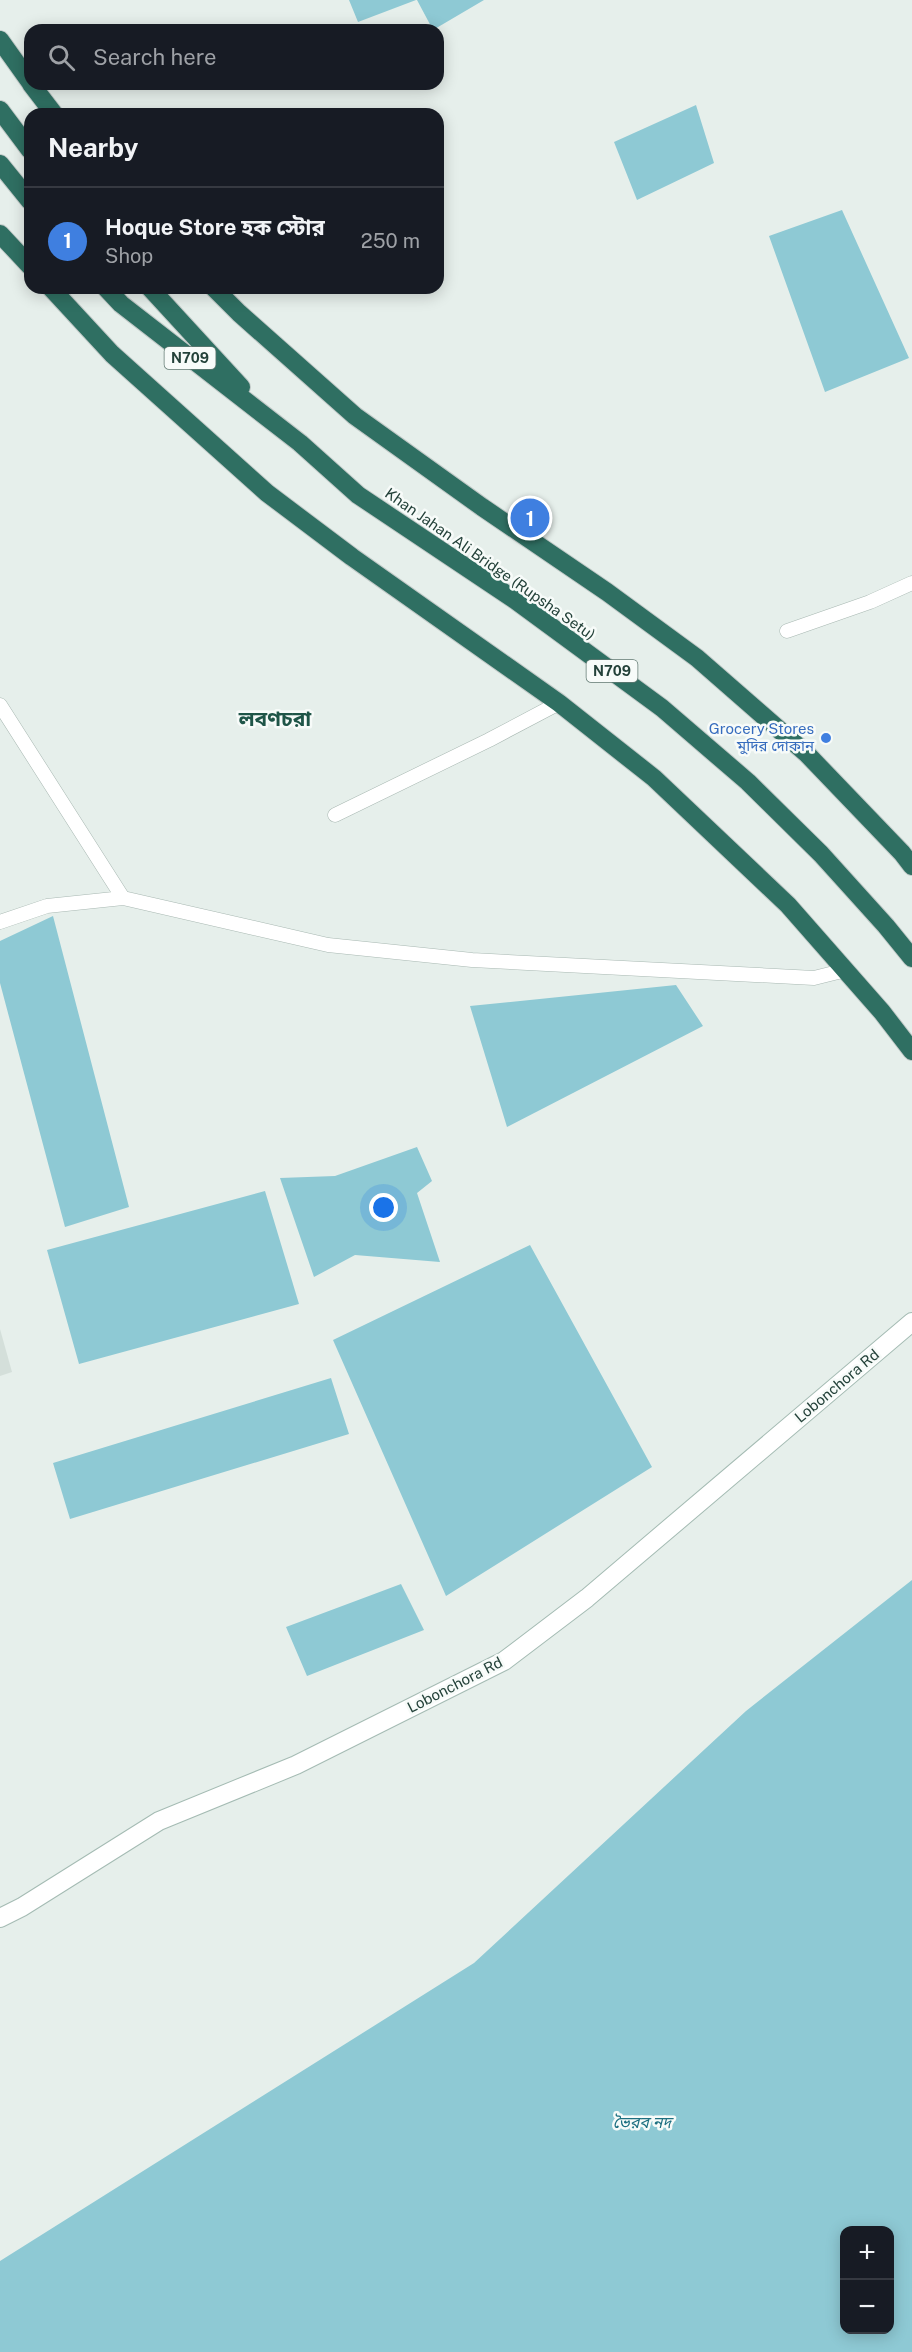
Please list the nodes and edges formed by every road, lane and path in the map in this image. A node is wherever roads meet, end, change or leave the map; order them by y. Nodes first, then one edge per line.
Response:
1 (0, 40) edge
2 (24, 73) edge
3 (36, 90) edge
4 (50, 108) edge
5 (0, 110) edge
6 (24, 142) edge
7 (0, 164) edge
8 (24, 194) edge
9 (0, 234) edge
10 (24, 260) edge
11 (57, 294) edge
12 (112, 294) edge
13 (155, 294) edge
14 (220, 294) edge
15 (276, 426) junction
16 (912, 583) edge
17 (787, 631) dead end
18 (559, 703) junction
19 (0, 705) edge
20 (335, 815) dead end
21 (912, 866) edge
22 (123, 898) junction
23 (0, 922) edge
24 (912, 958) edge
25 (846, 970) junction
26 (912, 1051) edge
27 (912, 1322) edge
28 (0, 1918) edge

1 - 2 highway
3 - 4 highway
5 - 6 highway
7 - 8 highway
9 - 10 highway
11 - 18 highway
12 - 15 highway, N709
13 - 15 highway, N709
14 - 21 highway
15 - 24 highway, Khan Jahan Ali Bridge (Rupsha Setu) / N709
16 - 17 street
18 - 20 street
18 - 25 highway
19 - 22 street
22 - 23 street
22 - 25 street
25 - 26 highway
27 - 28 street, Lobonchora Rd

